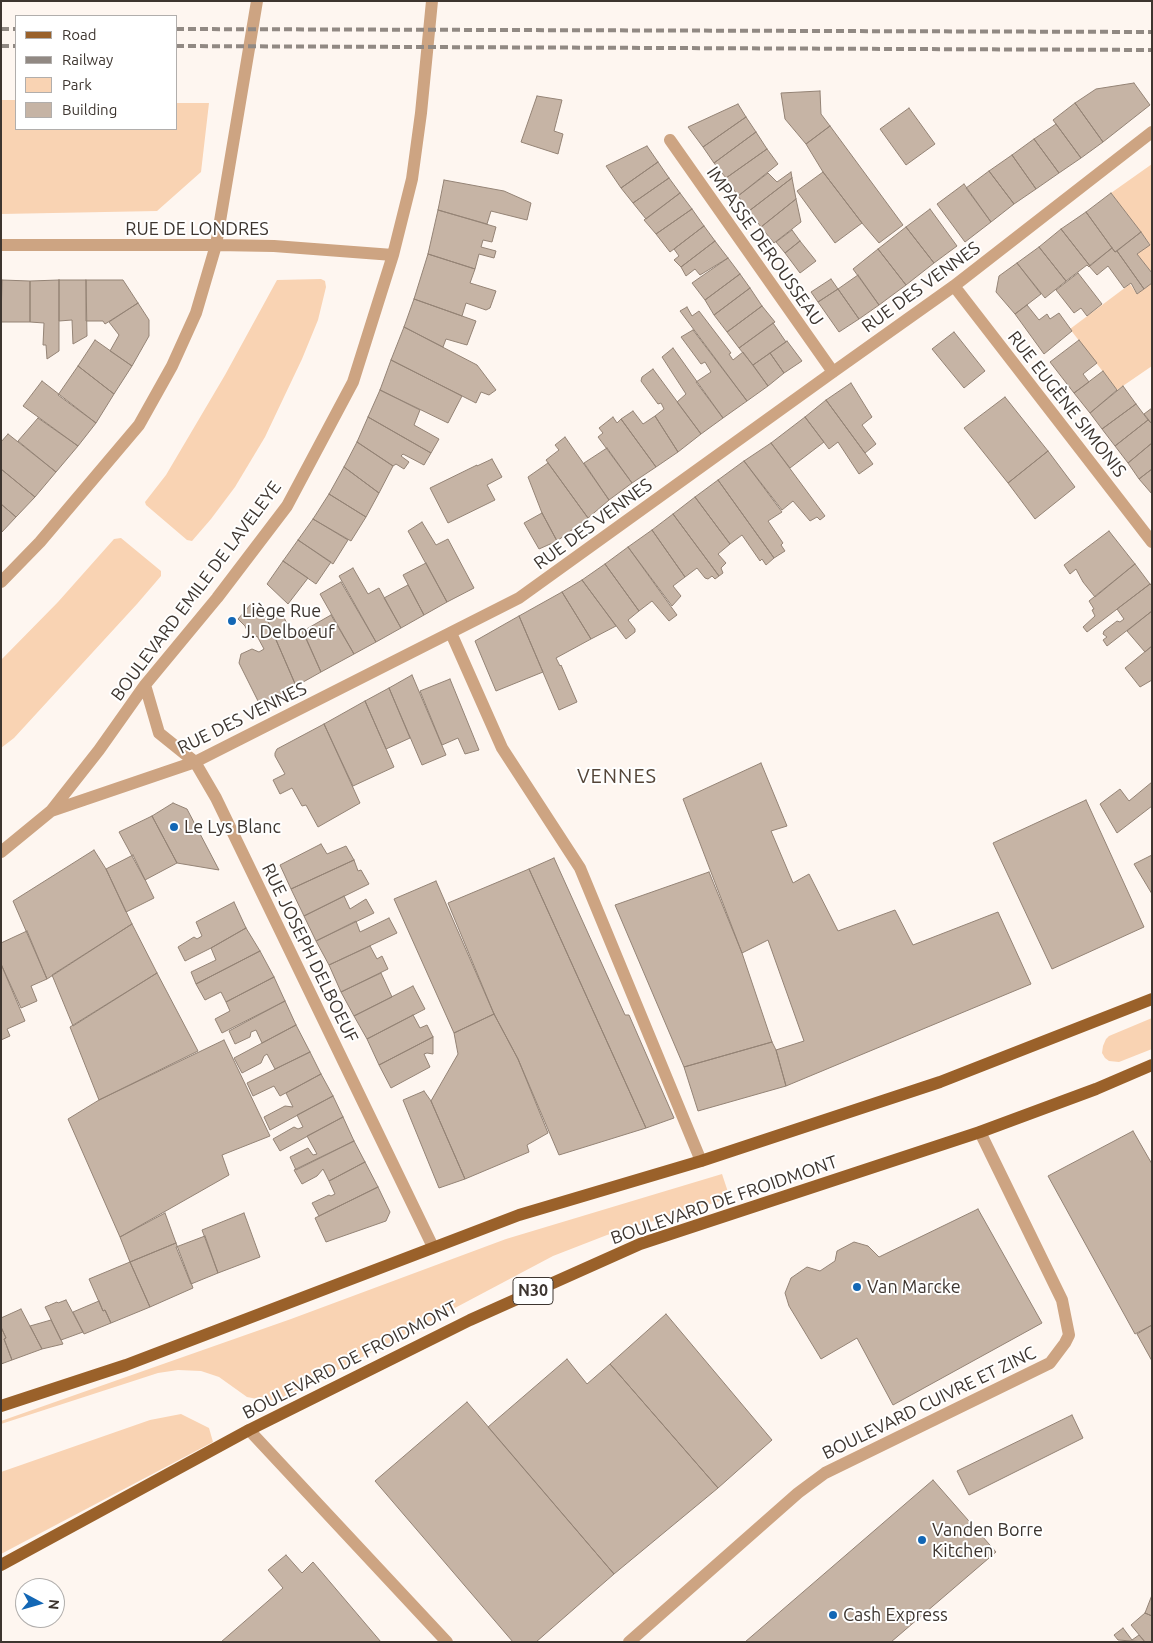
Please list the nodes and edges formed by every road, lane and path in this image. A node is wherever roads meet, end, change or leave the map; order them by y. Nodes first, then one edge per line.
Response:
1 (256, 1) edge
2 (432, 1) edge
3 (1152, 132) edge
4 (670, 140) dead end
5 (1, 245) edge
6 (216, 245) junction
7 (393, 255) junction
8 (954, 286) junction
9 (832, 372) junction
10 (1152, 542) edge
11 (1, 582) edge
12 (450, 633) junction
13 (145, 685) junction
14 (196, 762) junction
15 (51, 811) junction
16 (1, 852) edge
17 (1152, 999) edge
18 (1152, 1065) edge
19 (980, 1132) junction
20 (701, 1161) junction
21 (433, 1247) junction
22 (1, 1406) edge
23 (249, 1430) junction
24 (1, 1565) edge
25 (447, 1642) edge
26 (629, 1642) edge

1 - 6 street
2 - 7 street, BOULEVARD EMILE DE LAVELEYE
3 - 8 street, RUE DES VENNES
4 - 9 street, IMPASSE DEROUSSEAU
5 - 6 street, RUE DE LONDRES
6 - 7 street, RUE DE LONDRES
6 - 11 street
7 - 13 street, BOULEVARD EMILE DE LAVELEYE
8 - 9 street, RUE DES VENNES
8 - 10 street, RUE EUGÈNE SIMONIS
9 - 12 street, RUE DES VENNES
12 - 14 street, RUE DES VENNES
12 - 20 street
13 - 14 street, RUE JOSEPH DELBOEUF
13 - 15 street, BOULEVARD EMILE DE LAVELEYE
14 - 15 street, RUE DES VENNES
14 - 21 street, RUE JOSEPH DELBOEUF
15 - 16 street, RUE DES VENNES
17 - 20 main road
18 - 19 main road, BOULEVARD DE FROIDMONT / N30
19 - 23 main road, BOULEVARD DE FROIDMONT / N30
19 - 26 street, BOULEVARD CUIVRE ET ZINC
20 - 21 main road
21 - 22 main road
23 - 24 main road, BOULEVARD DE FROIDMONT / N30
23 - 25 street

